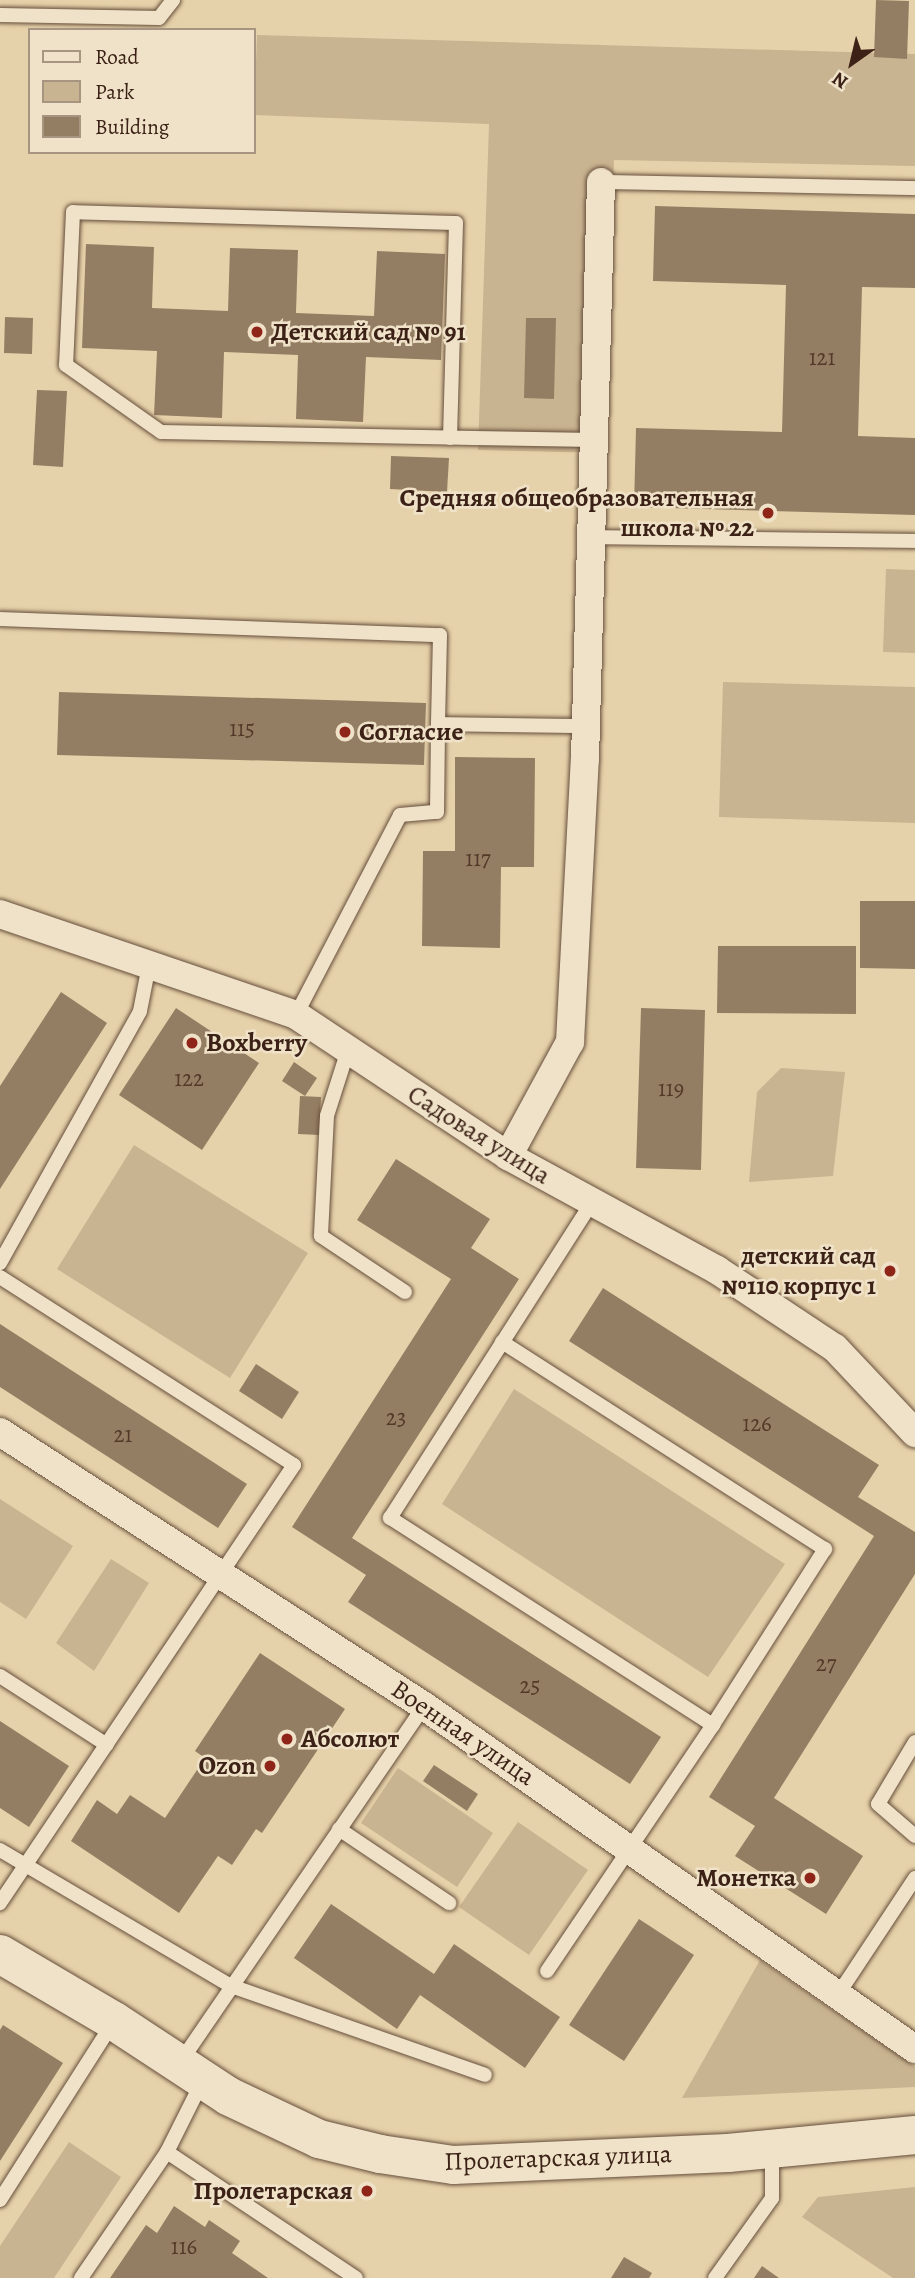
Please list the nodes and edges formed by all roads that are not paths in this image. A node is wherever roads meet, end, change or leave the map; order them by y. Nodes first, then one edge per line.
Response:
1 (173, 0) edge
2 (0, 15) edge
3 (601, 182) joint
4 (915, 188) edge
5 (450, 438) junction
6 (595, 440) junction
7 (589, 537) junction
8 (915, 541) edge
9 (0, 619) edge
10 (438, 724) junction
11 (586, 726) junction
12 (0, 914) edge
13 (149, 965) junction
14 (296, 1015) junction
15 (348, 1050) junction
16 (508, 1156) junction
17 (592, 1202) junction
18 (0, 1263) edge
19 (0, 1277) edge
20 (405, 1292) dead end
21 (502, 1342) junction
22 (0, 1432) edge
23 (915, 1433) edge
24 (224, 1575) junction
25 (0, 1676) edge
26 (424, 1706) junction
27 (713, 1725) junction
28 (915, 1742) edge
29 (107, 1745) junction
30 (340, 1829) junction
31 (915, 1836) edge
32 (631, 1847) junction
33 (0, 1850) edge
34 (25, 1866) junction
35 (915, 1878) edge
36 (0, 1903) edge
37 (449, 1903) dead end
38 (0, 1954) edge
39 (547, 1971) dead end
40 (232, 1986) junction
41 (839, 1993) junction
42 (114, 2021) junction
43 (915, 2049) edge
44 (190, 2073) junction
45 (485, 2075) dead end
46 (915, 2135) edge
47 (772, 2149) junction
48 (167, 2152) junction
49 (0, 2200) edge
50 (81, 2278) edge
51 (356, 2278) edge
52 (715, 2278) edge

1 - 2 lane
3 - 4 lane
3 - 6 street
5 - 5 lane
5 - 6 lane
6 - 7 street
7 - 8 lane
7 - 11 street
9 - 10 lane
10 - 11 lane
10 - 14 lane
11 - 16 street
12 - 13 street, Садовая улица
13 - 14 street, Садовая улица
13 - 18 lane
14 - 15 street, Садовая улица
15 - 16 street, Садовая улица
15 - 20 lane
16 - 17 street, Садовая улица
17 - 21 lane
17 - 23 street, Садовая улица
19 - 24 lane
21 - 27 lane
21 - 27 lane
22 - 24 street, Военная улица
24 - 26 street, Военная улица
24 - 29 lane
25 - 29 lane
26 - 30 lane
26 - 32 street, Военная улица
27 - 32 lane
28 - 31 lane
29 - 34 lane
30 - 37 lane
30 - 40 lane
32 - 39 lane
32 - 41 street, Военная улица
33 - 34 lane
34 - 36 lane
34 - 40 lane
35 - 41 lane
38 - 42 street, Пролетарская улица
40 - 44 lane
40 - 45 lane
41 - 43 street, Военная улица
42 - 44 street, Пролетарская улица
42 - 49 lane
44 - 47 street, Пролетарская улица
44 - 48 lane
46 - 47 street, Пролетарская улица
47 - 52 lane
48 - 50 lane
48 - 51 lane

